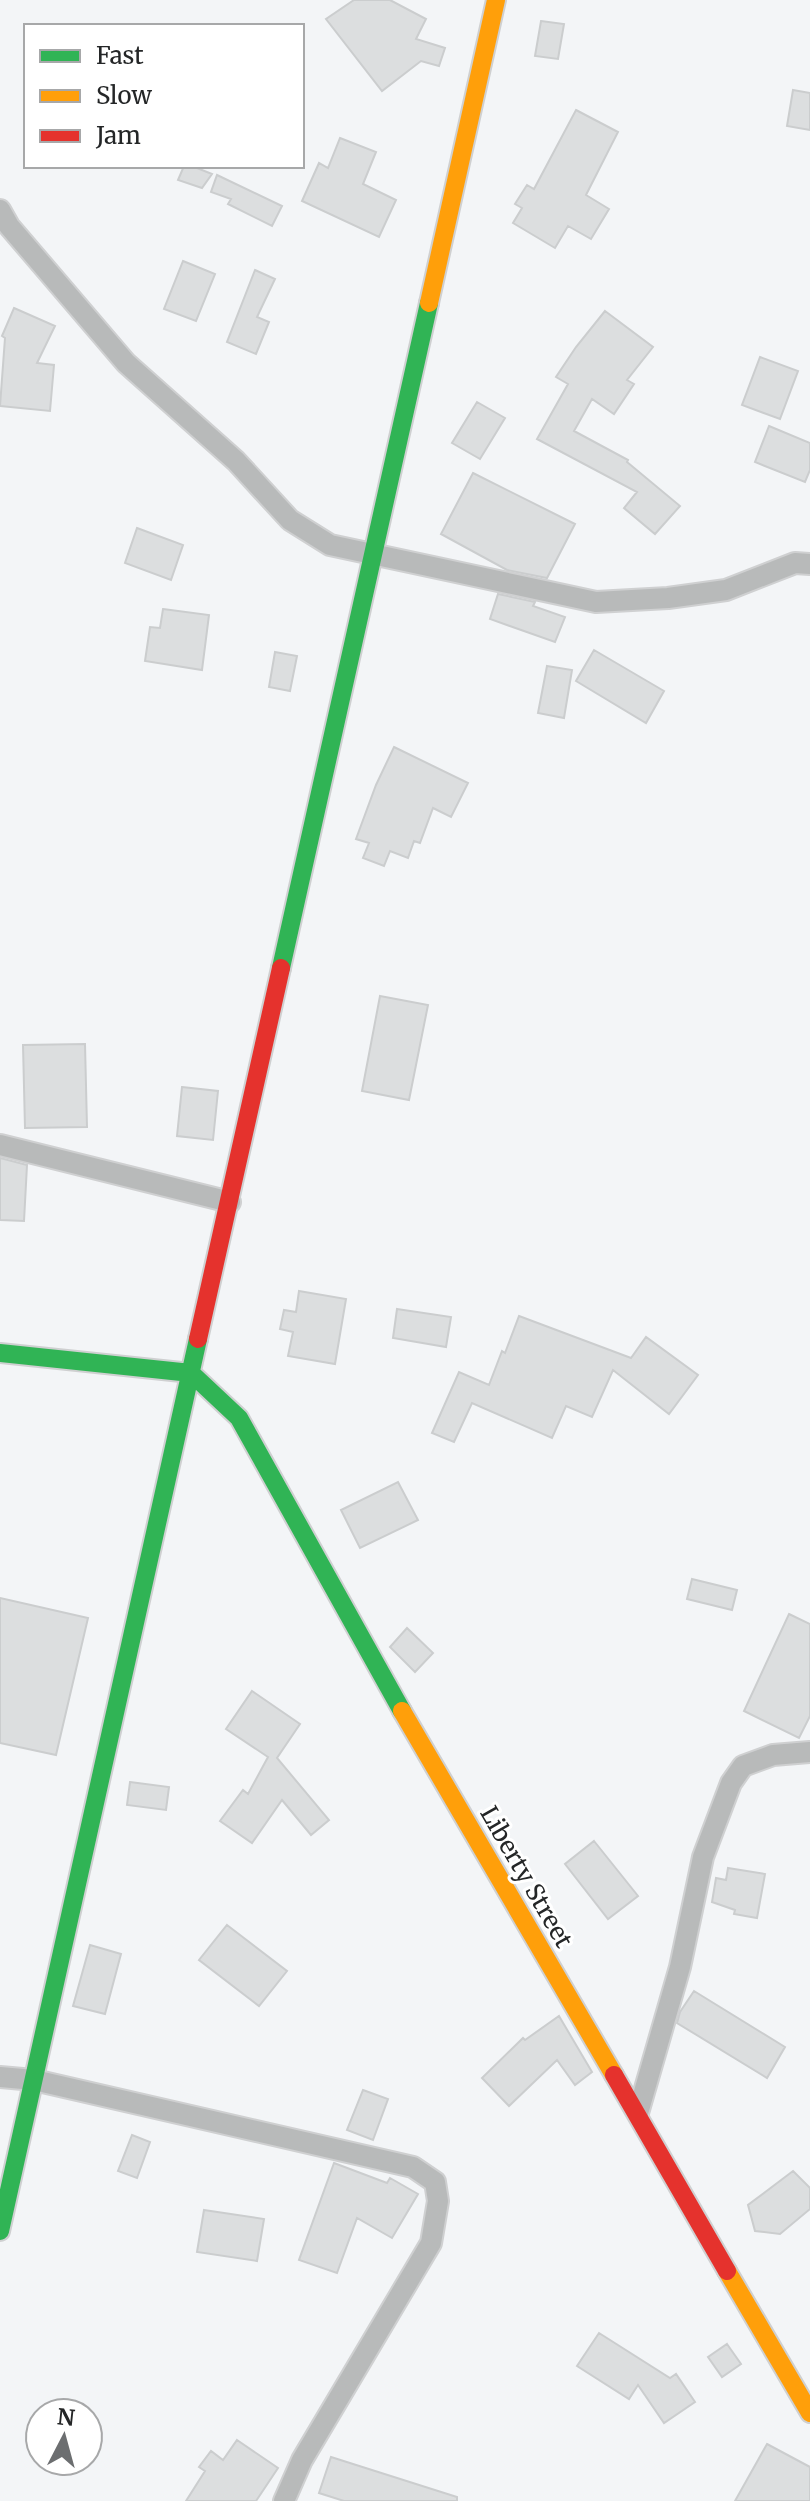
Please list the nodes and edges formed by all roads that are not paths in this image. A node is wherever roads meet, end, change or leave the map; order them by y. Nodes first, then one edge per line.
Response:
1 (496, 0) edge
2 (0, 210) edge
3 (374, 555) junction
4 (810, 564) edge
5 (0, 1145) edge
6 (230, 1202) junction
7 (0, 1353) edge
8 (191, 1373) junction
9 (810, 1752) edge
10 (0, 2077) edge
11 (34, 2080) junction
12 (638, 2113) junction
13 (0, 2231) edge
14 (810, 2413) edge
15 (284, 2501) edge

1 - 3 main road
2 - 3 street
3 - 4 street
3 - 6 main road
5 - 6 street
6 - 8 main road
7 - 8 main road
8 - 11 main road
8 - 12 main road, Liberty Street
9 - 12 street
10 - 11 street
11 - 13 main road
11 - 15 street
12 - 14 main road, Liberty Street

